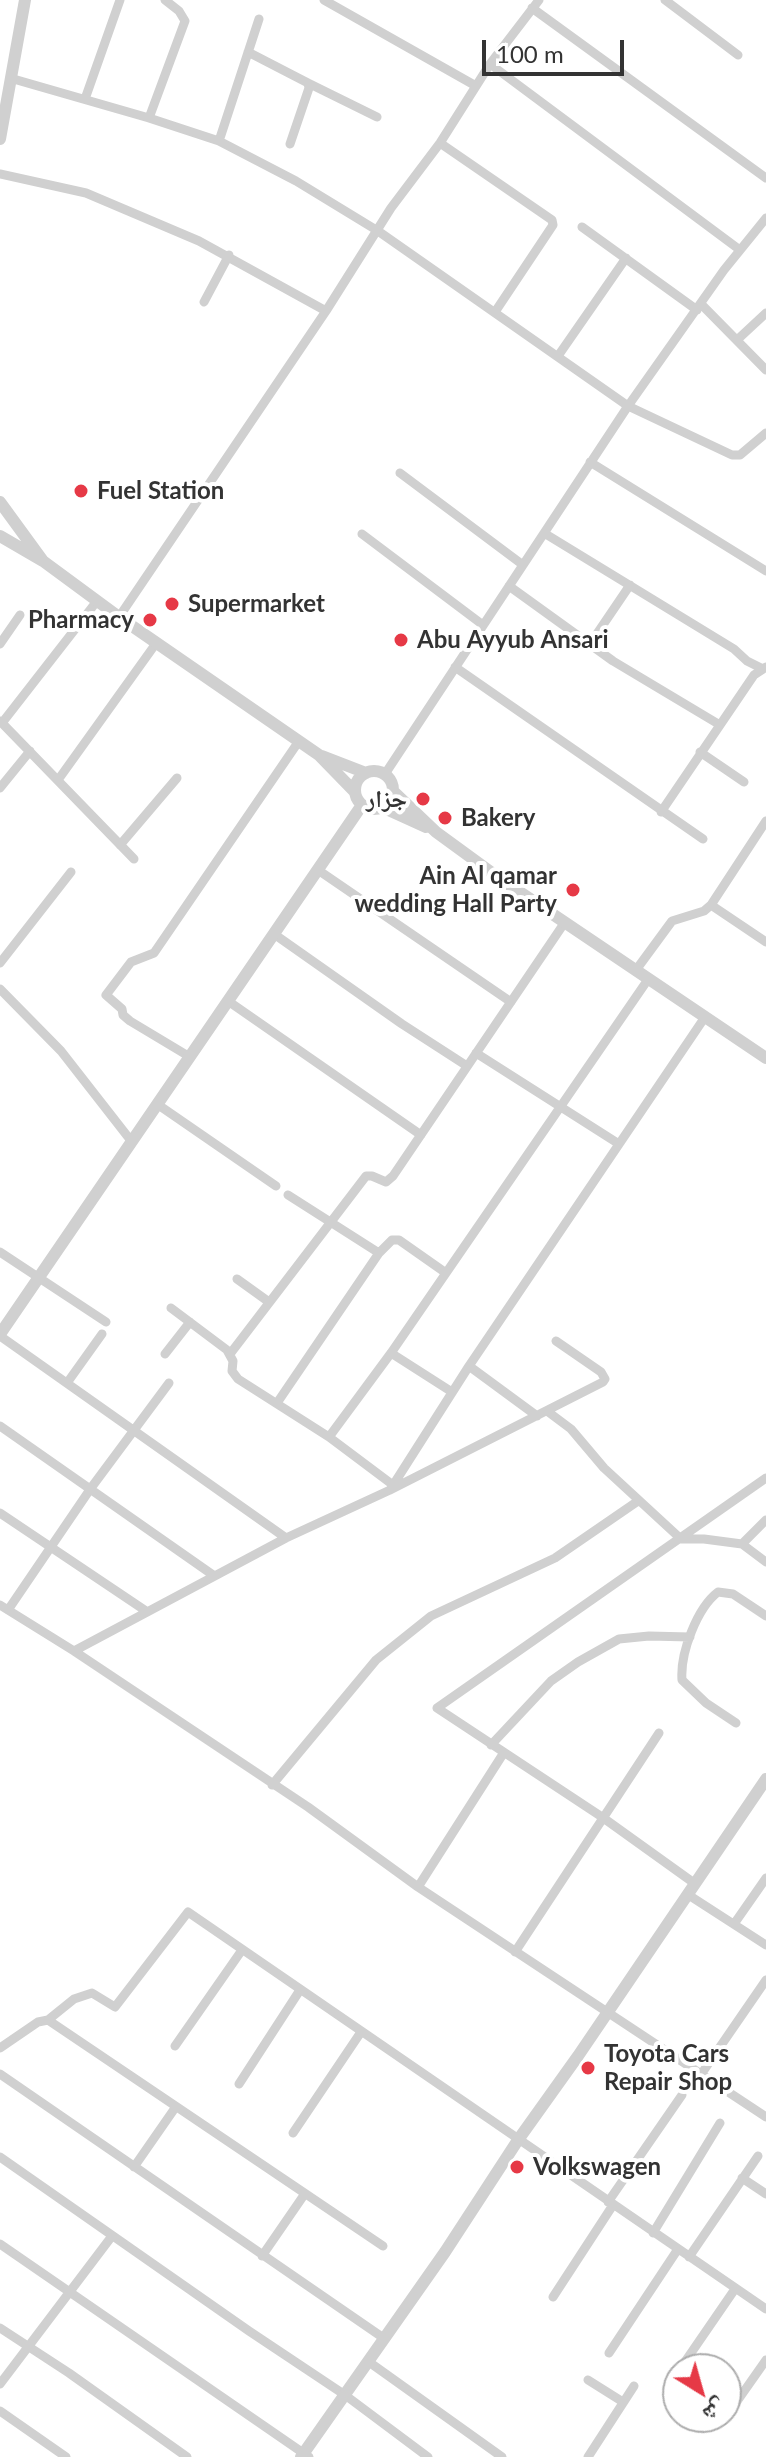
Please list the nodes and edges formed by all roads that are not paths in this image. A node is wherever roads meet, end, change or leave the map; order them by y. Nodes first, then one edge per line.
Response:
1 (25, 0) edge
2 (120, 0) edge
3 (165, 0) edge
4 (324, 0) edge
5 (665, 0) edge
6 (535, 4) edge
7 (259, 19) dead end
8 (248, 52) junction
9 (738, 55) dead end
10 (490, 64) junction
11 (10, 78) junction
12 (308, 83) junction
13 (476, 86) junction
14 (85, 99) junction
15 (377, 117) dead end
16 (149, 118) junction
17 (0, 139) edge
18 (219, 141) junction
19 (440, 143) junction
20 (290, 144) dead end
21 (0, 174) edge
22 (766, 178) edge
23 (766, 218) edge
24 (582, 227) dead end
25 (378, 231) junction
26 (740, 250) junction
27 (229, 255) junction
28 (626, 258) junction
29 (204, 302) dead end
30 (699, 307) junction
31 (326, 311) junction
32 (495, 312) junction
33 (766, 313) edge
34 (737, 340) junction
35 (558, 356) junction
36 (766, 370) edge
37 (628, 406) junction
38 (766, 433) edge
39 (590, 462) junction
40 (400, 473) dead end
41 (0, 502) edge
42 (544, 533) junction
43 (362, 534) dead end
44 (0, 536) edge
45 (43, 561) junction
46 (523, 565) junction
47 (766, 571) edge
48 (630, 585) junction
49 (509, 586) junction
50 (97, 601) junction
51 (20, 615) dead end
52 (119, 617) junction
53 (483, 625) junction
54 (157, 642) junction
55 (0, 644) edge
56 (590, 644) junction
57 (455, 667) junction
58 (764, 668) edge
59 (1, 722) edge
60 (720, 725) junction
61 (299, 741) junction
62 (30, 751) junction
63 (700, 752) junction
64 (319, 755) junction
65 (366, 773) junction
66 (385, 774) junction
67 (177, 778) dead end
68 (58, 780) junction
69 (744, 782) dead end
70 (0, 788) edge
71 (393, 791) junction
72 (355, 792) junction
73 (362, 805) junction
74 (382, 807) junction
75 (661, 812) junction
76 (766, 821) edge
77 (436, 832) junction
78 (703, 839) dead end
79 (120, 845) junction
80 (134, 859) dead end
81 (318, 870) junction
82 (71, 872) dead end
83 (711, 905) junction
84 (565, 922) junction
85 (274, 934) junction
86 (766, 942) edge
87 (0, 963) edge
88 (636, 970) junction
89 (649, 978) junction
90 (0, 989) edge
91 (228, 1001) junction
92 (511, 1002) junction
93 (705, 1017) junction
94 (476, 1053) junction
95 (190, 1057) junction
96 (766, 1058) edge
97 (467, 1066) junction
98 (157, 1104) junction
99 (560, 1106) junction
100 (421, 1135) junction
101 (132, 1142) junction
102 (619, 1144) junction
103 (276, 1186) dead end
104 (288, 1195) dead end
105 (329, 1222) junction
106 (0, 1252) edge
107 (379, 1253) junction
108 (446, 1273) junction
109 (40, 1278) junction
110 (237, 1279) dead end
111 (269, 1302) junction
112 (171, 1308) dead end
113 (106, 1322) dead end
114 (190, 1322) junction
115 (102, 1334) dead end
116 (0, 1335) edge
117 (556, 1341) dead end
118 (391, 1353) junction
119 (165, 1354) dead end
120 (230, 1354) junction
121 (469, 1366) junction
122 (67, 1383) junction
123 (169, 1383) dead end
124 (452, 1392) junction
125 (277, 1403) junction
126 (547, 1411) junction
127 (537, 1416) junction
128 (0, 1426) edge
129 (132, 1429) junction
130 (329, 1437) junction
131 (766, 1478) edge
132 (392, 1487) junction
133 (91, 1488) junction
134 (638, 1501) junction
135 (0, 1513) edge
136 (766, 1520) edge
137 (286, 1538) junction
138 (681, 1539) junction
139 (742, 1544) junction
140 (50, 1547) junction
141 (766, 1562) edge
142 (213, 1575) junction
143 (4, 1607) edge
144 (146, 1611) junction
145 (766, 1616) edge
146 (690, 1637) junction
147 (74, 1651) junction
148 (736, 1723) dead end
149 (659, 1733) dead end
150 (491, 1745) junction
151 (503, 1754) junction
152 (766, 1779) edge
153 (272, 1785) junction
154 (602, 1817) junction
155 (766, 1878) edge
156 (418, 1887) junction
157 (690, 1888) junction
158 (734, 1924) junction
159 (766, 1945) edge
160 (242, 1950) junction
161 (515, 1952) junction
162 (766, 1980) edge
163 (300, 1990) junction
164 (607, 2010) junction
165 (48, 2020) junction
166 (361, 2032) junction
167 (175, 2046) dead end
168 (0, 2048) edge
169 (702, 2073) junction
170 (0, 2074) edge
171 (239, 2084) dead end
172 (682, 2095) dead end
173 (175, 2108) junction
174 (765, 2113) edge
175 (720, 2123) dead end
176 (293, 2133) dead end
177 (518, 2140) junction
178 (758, 2156) dead end
179 (0, 2157) edge
180 (134, 2167) junction
181 (742, 2178) junction
182 (766, 2194) edge
183 (304, 2195) junction
184 (611, 2204) junction
185 (653, 2233) junction
186 (112, 2236) junction
187 (0, 2244) edge
188 (383, 2246) dead end
189 (678, 2249) junction
190 (262, 2256) junction
191 (689, 2257) junction
192 (735, 2289) junction
193 (70, 2293) junction
194 (553, 2297) dead end
195 (766, 2309) edge
196 (0, 2328) edge
197 (385, 2339) junction
198 (28, 2346) junction
199 (609, 2353) dead end
200 (691, 2353) edge
201 (766, 2360) edge
202 (369, 2362) junction
203 (588, 2380) dead end
204 (0, 2384) edge
205 (634, 2386) dead end
206 (742, 2394) edge
207 (345, 2395) junction
208 (623, 2402) junction
209 (0, 2411) edge
210 (305, 2456) edge
211 (66, 2457) edge
212 (187, 2457) edge
213 (428, 2457) edge
214 (502, 2457) edge
215 (588, 2457) edge

1 - 11 street
2 - 14 street
3 - 16 street
4 - 13 street
5 - 9 street
6 - 10 street
6 - 22 street
7 - 8 street
8 - 12 street
8 - 18 street
10 - 13 street
10 - 26 street
11 - 14 street
11 - 17 street
12 - 15 street
12 - 20 street
13 - 19 street
14 - 16 street
16 - 18 street
18 - 25 street
19 - 25 street
19 - 32 street
21 - 27 street
23 - 26 street
24 - 28 street
25 - 31 street
25 - 32 street
26 - 30 street
27 - 29 street
27 - 31 street
28 - 30 street
28 - 35 street
30 - 34 street
30 - 37 street
31 - 52 street
32 - 35 street
33 - 34 street
34 - 36 street
35 - 37 street
37 - 38 street
37 - 39 street
39 - 42 street
39 - 47 street
40 - 46 street
41 - 45 street
42 - 46 street
42 - 48 street
43 - 53 street
44 - 45 street
45 - 50 street
46 - 49 street
48 - 56 street
48 - 58 street
49 - 53 street
49 - 56 street
50 - 52 street
50 - 59 street
51 - 55 street
52 - 54 street
53 - 57 street
54 - 61 street
54 - 68 street
56 - 60 street
57 - 66 street
57 - 75 street
58 - 60 street
59 - 62 street
60 - 63 street
61 - 64 street
61 - 95 street
62 - 68 street
62 - 70 street
63 - 69 street
63 - 75 street
64 - 65 street
64 - 72 street
65 - 66 street
65 - 72 street
66 - 71 street
67 - 79 street
68 - 79 street
71 - 74 street
71 - 77 street
72 - 73 street
73 - 74 street
73 - 81 street
74 - 77 street
75 - 78 street
76 - 83 street
77 - 84 street
79 - 80 street
81 - 85 street
81 - 92 street
82 - 87 street
83 - 86 street
83 - 88 street
84 - 88 street
84 - 92 street
85 - 91 street
85 - 97 street
88 - 89 street
89 - 93 street
89 - 99 street
90 - 101 street
91 - 95 street
91 - 100 street
92 - 94 street
93 - 96 street
93 - 102 street
94 - 97 street
94 - 99 street
95 - 98 street
97 - 100 street
98 - 101 street
98 - 103 street
99 - 102 street
99 - 108 street
100 - 105 street
101 - 109 street
102 - 121 street
104 - 105 street
105 - 107 street
105 - 111 street
106 - 109 street
107 - 108 street
107 - 125 street
108 - 118 street
109 - 113 street
109 - 116 street
110 - 111 street
111 - 120 street
112 - 114 street
114 - 119 street
114 - 120 street
115 - 122 street
116 - 122 street
117 - 126 street
118 - 124 street
118 - 130 street
120 - 125 street
121 - 124 street
121 - 127 street
122 - 129 street
123 - 129 street
124 - 132 street
125 - 130 street
126 - 127 street
126 - 134 street
127 - 132 street
128 - 133 street
129 - 133 street
129 - 137 street
130 - 132 street
131 - 138 street
132 - 137 street
133 - 140 street
133 - 142 street
134 - 138 street
134 - 153 street
135 - 140 street
136 - 139 street
137 - 142 street
138 - 139 street
138 - 150 street
139 - 141 street
140 - 143 street
140 - 144 street
142 - 144 street
143 - 147 street
144 - 147 street
145 - 146 street
146 - 148 street
146 - 150 street
147 - 153 street
149 - 154 street
150 - 151 street
151 - 154 street
151 - 156 street
152 - 157 street
153 - 156 street
154 - 157 street
154 - 161 street
155 - 158 street
156 - 161 street
157 - 158 street
157 - 164 street
158 - 159 street
160 - 163 street
160 - 165 street
160 - 167 street
161 - 164 street
162 - 169 street
163 - 166 street
163 - 171 street
164 - 169 street
164 - 177 street
165 - 168 street
165 - 173 street
166 - 176 street
166 - 177 street
169 - 174 street
170 - 180 street
172 - 184 street
173 - 180 street
173 - 183 street
175 - 185 street
177 - 184 street
177 - 197 street
178 - 181 street
179 - 186 street
180 - 190 street
181 - 182 street
181 - 191 street
183 - 188 street
183 - 190 street
184 - 185 street
184 - 194 street
185 - 189 street
186 - 193 street
186 - 207 street
187 - 193 street
189 - 191 street
189 - 199 street
190 - 197 street
191 - 192 street
192 - 195 street
192 - 200 street
193 - 198 street
193 - 210 street
196 - 198 street
197 - 202 street
198 - 204 street
198 - 212 street
201 - 206 street
202 - 207 street
202 - 214 street
203 - 208 street
205 - 208 street
207 - 210 street
207 - 213 street
208 - 215 street
209 - 211 street

